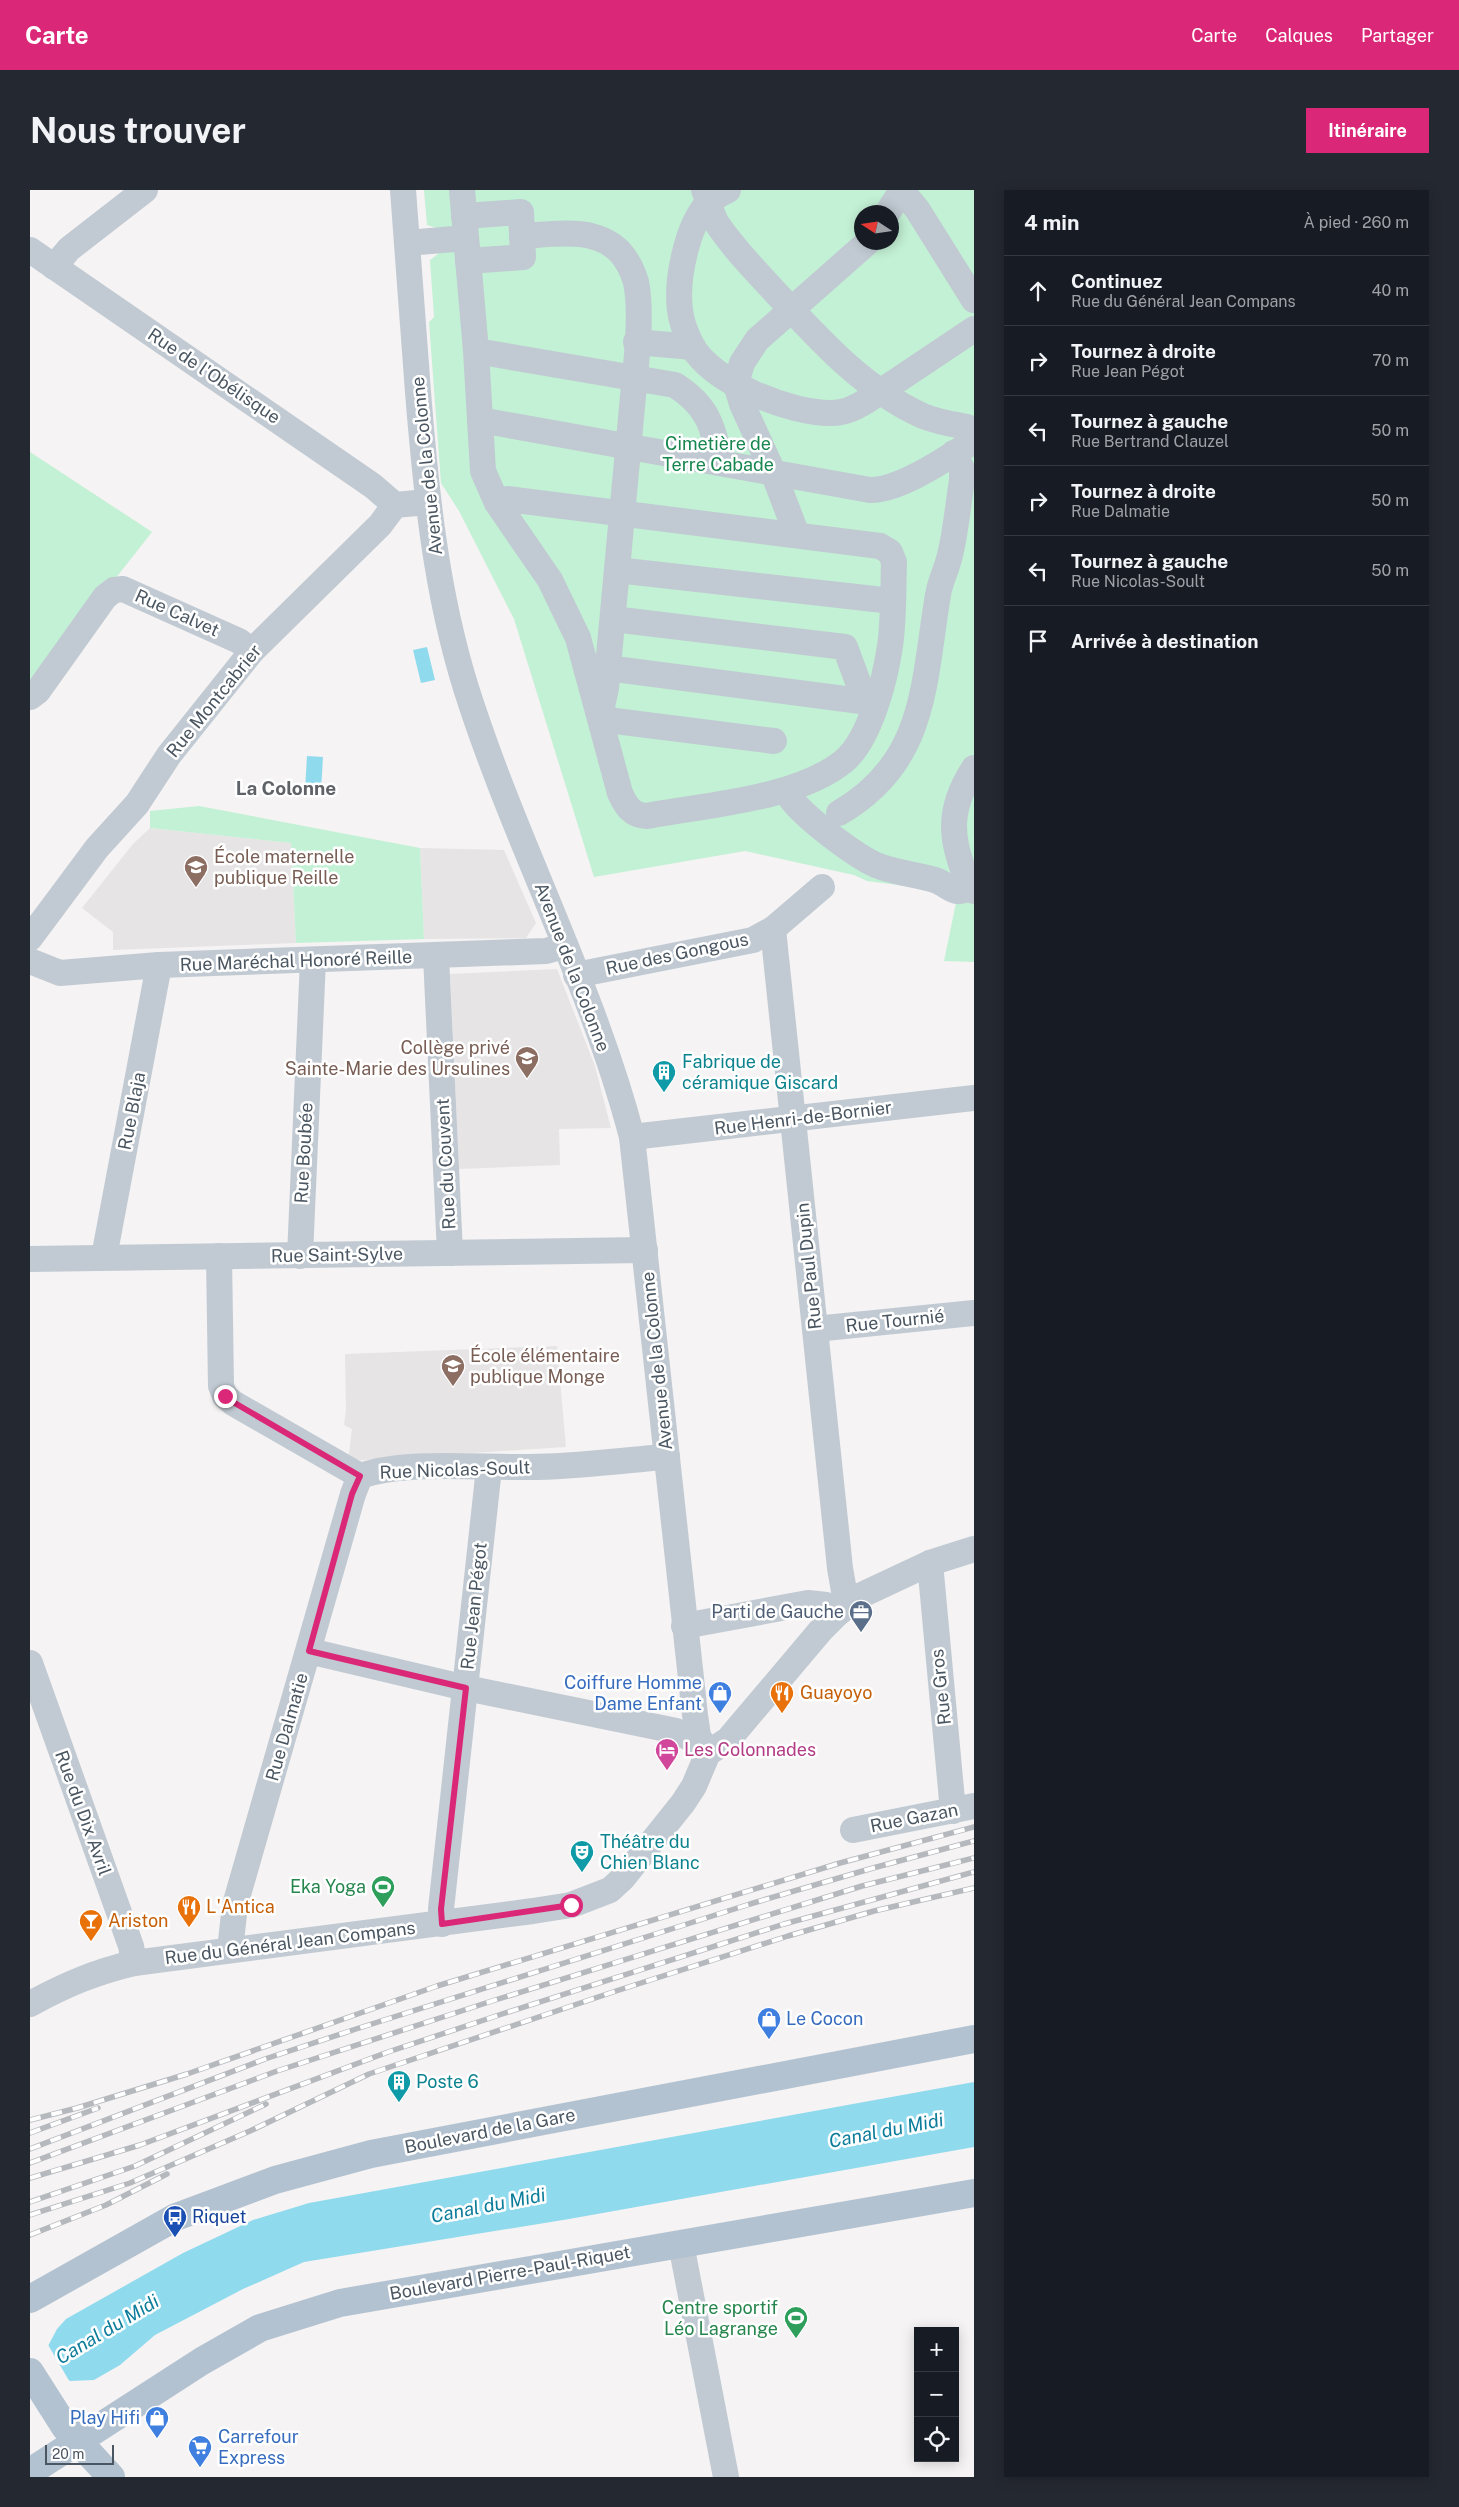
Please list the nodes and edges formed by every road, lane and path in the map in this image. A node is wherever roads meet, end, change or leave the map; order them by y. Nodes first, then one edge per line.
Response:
1 (145, 190) edge
2 (403, 190) edge
3 (462, 190) edge
4 (482, 190) edge
5 (714, 194) edge
6 (897, 195) edge
7 (522, 236) junction
8 (466, 238) junction
9 (407, 243) junction
10 (30, 250) edge
11 (859, 250) edge
12 (54, 266) junction
13 (974, 300) edge
14 (792, 310) junction
15 (974, 329) edge
16 (636, 342) junction
17 (693, 347) junction
18 (476, 351) junction
19 (634, 378) junction
20 (736, 384) junction
21 (881, 391) junction
22 (480, 420) junction
23 (967, 444) edge
24 (628, 446) junction
25 (720, 462) junction
26 (773, 472) junction
27 (427, 502) junction
28 (497, 503) junction
29 (394, 505) junction
30 (622, 513) junction
31 (797, 535) junction
32 (617, 570) junction
33 (892, 601) junction
34 (613, 619) junction
35 (252, 651) junction
36 (607, 668) junction
37 (30, 697) edge
38 (871, 702) junction
39 (600, 716) junction
40 (774, 741) dead end
41 (974, 768) edge
42 (786, 790) junction
43 (839, 813) dead end
44 (822, 887) dead end
45 (972, 889) edge
46 (773, 929) junction
47 (30, 938) edge
48 (564, 946) junction
49 (436, 956) junction
50 (313, 960) junction
51 (30, 962) edge
52 (159, 965) junction
53 (576, 975) junction
54 (974, 1098) edge
55 (793, 1119) junction
56 (632, 1137) junction
57 (645, 1250) junction
58 (450, 1253) junction
59 (219, 1256) junction
60 (300, 1256) junction
61 (104, 1257) junction
62 (30, 1259) edge
63 (974, 1313) edge
64 (815, 1329) junction
65 (667, 1457) junction
66 (489, 1468) junction
67 (360, 1476) junction
68 (974, 1549) edge
69 (930, 1563) junction
70 (846, 1606) junction
71 (684, 1626) junction
72 (309, 1651) junction
73 (30, 1663) edge
74 (466, 1688) junction
75 (708, 1753) junction
76 (964, 1808) edge
77 (853, 1830) dead end
78 (442, 1924) junction
79 (230, 1950) junction
80 (134, 1963) junction
81 (30, 2004) edge
82 (974, 2039) edge
83 (974, 2193) edge
84 (681, 2244) junction
85 (30, 2299) edge
86 (30, 2372) edge
87 (79, 2441) junction
88 (32, 2470) edge
89 (111, 2477) edge
90 (726, 2477) edge

1 - 12 street
2 - 9 street, Avenue de la Colonne
3 - 8 street
4 - 8 street
5 - 14 street
5 - 17 street
6 - 13 street
7 - 8 street
7 - 8 street
7 - 16 street
8 - 9 street
8 - 18 street
9 - 27 street, Avenue de la Colonne
10 - 12 street, Rue de l'Obélisque
11 - 14 street
12 - 29 street, Rue de l'Obélisque
14 - 20 street
14 - 21 street
15 - 21 street
16 - 17 street
16 - 19 street
17 - 20 street
18 - 19 street
18 - 22 street
19 - 24 street
19 - 25 street
20 - 21 street
20 - 26 street
21 - 23 street
22 - 24 street
22 - 28 street
23 - 26 street
23 - 43 street
24 - 25 street
24 - 30 street
25 - 26 street
26 - 31 street
27 - 29 street
27 - 48 street, Avenue de la Colonne
28 - 30 street
28 - 39 street
29 - 35 street, Rue Montcabrier
30 - 31 street
30 - 32 street
31 - 33 street
32 - 33 street
32 - 34 street
33 - 38 street
34 - 36 street
34 - 38 street
35 - 37 street, Rue Calvet
35 - 47 street, Rue Montcabrier
36 - 38 street
36 - 39 street
38 - 42 street
39 - 40 street
39 - 42 street
41 - 45 street
42 - 45 street
44 - 46 street, Rue des Gongous
46 - 53 street, Rue des Gongous
46 - 55 street, Rue Paul Dupin
48 - 49 street, Rue Maréchal Honoré Reille
48 - 53 street, Avenue de la Colonne
49 - 50 street, Rue Maréchal Honoré Reille
49 - 58 street, Rue du Couvent
50 - 52 street, Rue Maréchal Honoré Reille
50 - 60 street, Rue Boubée
51 - 52 street, Rue Maréchal Honoré Reille
52 - 61 street, Rue Blaja
53 - 56 street, Avenue de la Colonne
54 - 55 street, Rue Henri-de-Bornier
55 - 56 street, Rue Henri-de-Bornier
55 - 64 street, Rue Paul Dupin
56 - 57 street, Avenue de la Colonne
57 - 58 street, Rue Saint-Sylve
57 - 65 street, Avenue de la Colonne
58 - 60 street, Rue Saint-Sylve
59 - 60 street, Rue Saint-Sylve
59 - 61 street, Rue Saint-Sylve
59 - 67 street, Rue Nicolas-Soult
61 - 62 street, Rue Saint-Sylve
63 - 64 street, Rue Tournié
64 - 70 street, Rue Paul Dupin
65 - 66 street, Rue Nicolas-Soult
65 - 71 street, Avenue de la Colonne
66 - 67 street, Rue Nicolas-Soult
66 - 74 street, Rue Jean Pégot
67 - 72 street, Rue Dalmatie
68 - 69 street
69 - 70 street
69 - 76 street, Rue Gros
70 - 71 street
70 - 75 street
71 - 75 street, Avenue de la Colonne
72 - 74 street
72 - 79 street, Rue Dalmatie
73 - 80 street, Rue du Dix Avril
74 - 75 street
74 - 78 street, Rue Jean Pégot
75 - 78 street, Rue du Général Jean Compans
76 - 77 street, Rue Gazan
78 - 79 street, Rue du Général Jean Compans
79 - 80 street, Rue du Général Jean Compans
80 - 81 street, Rue du Général Jean Compans
82 - 85 main road, Boulevard de la Gare
83 - 84 main road, Boulevard Pierre-Paul-Riquet
84 - 87 main road, Boulevard Pierre-Paul-Riquet
84 - 90 street
86 - 87 main road
87 - 88 main road, Boulevard Pierre-Paul-Riquet
87 - 89 main road

